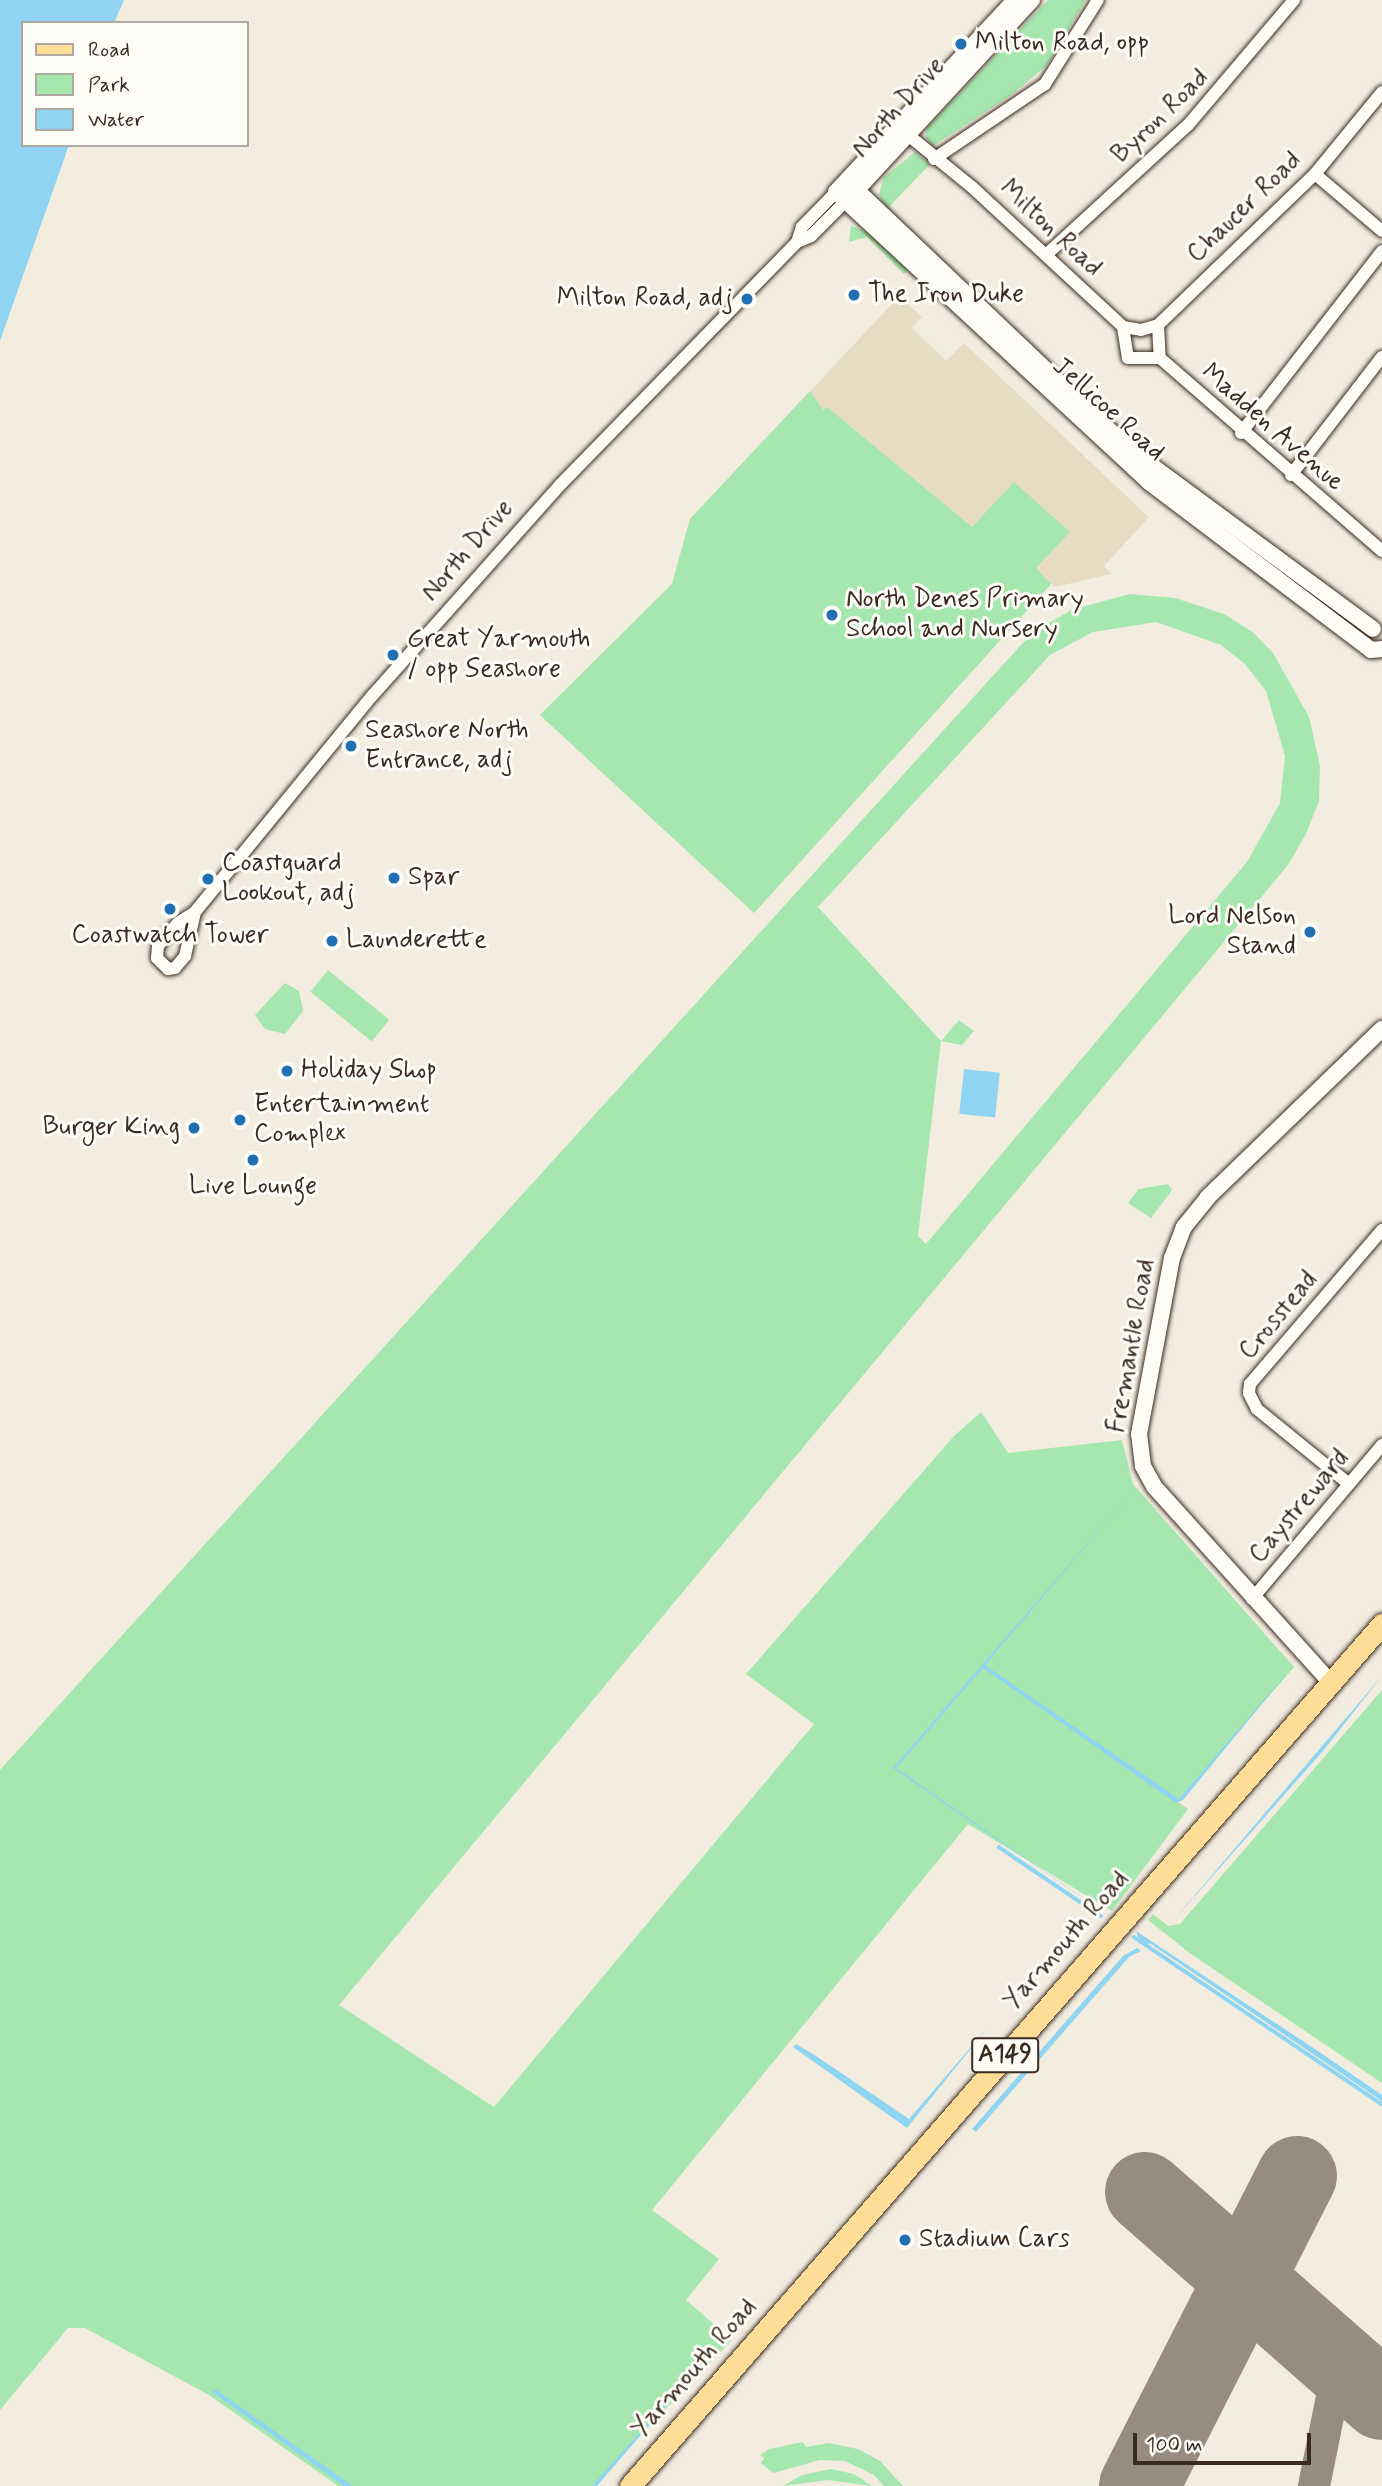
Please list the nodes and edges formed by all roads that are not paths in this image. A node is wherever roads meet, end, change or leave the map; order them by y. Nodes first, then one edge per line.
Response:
1 (1015, 0) edge
2 (1032, 0) edge
3 (1098, 0) edge
4 (1294, 0) edge
5 (1382, 92) edge
6 (901, 129) junction
7 (934, 159) junction
8 (1315, 174) junction
9 (847, 191) junction
10 (1382, 231) edge
11 (1382, 251) edge
12 (1047, 254) junction
13 (1158, 325) junction
14 (1123, 327) junction
15 (1382, 357) edge
16 (1160, 358) junction
17 (1241, 433) junction
18 (1291, 475) junction
19 (1382, 551) edge
20 (1376, 633) edge
21 (1382, 649) edge
22 (195, 912) junction
23 (1382, 1029) edge
24 (1382, 1230) edge
25 (1382, 1445) edge
26 (1349, 1484) junction
27 (1252, 1599) junction
28 (1382, 1624) edge
29 (1332, 1684) junction
30 (630, 2486) edge

1 - 6 street, North Drive
2 - 6 street, North Drive
3 - 7 street
4 - 12 street, Byron Road
5 - 8 street, Chaucer Road
6 - 7 street, Milton Road
6 - 9 street, North Drive
7 - 12 street, Milton Road
8 - 10 street
8 - 13 street, Chaucer Road
9 - 20 street, Jellicoe Road
9 - 22 street, North Drive
11 - 17 street
12 - 14 street, Milton Road
13 - 14 street
13 - 16 street
14 - 16 street
15 - 18 street
16 - 17 street, Madden Avenue
17 - 18 street, Madden Avenue
18 - 19 street, Madden Avenue
20 - 21 street, Jellicoe Road
22 - 22 street, North Drive
23 - 27 street, Fremantle Road
24 - 26 street, Crosstead
25 - 26 street, Caystreward
26 - 27 street, Caystreward
27 - 29 street, Fremantle Road
28 - 29 main road, Yarmouth Road / A149
29 - 30 main road, Yarmouth Road / A149

